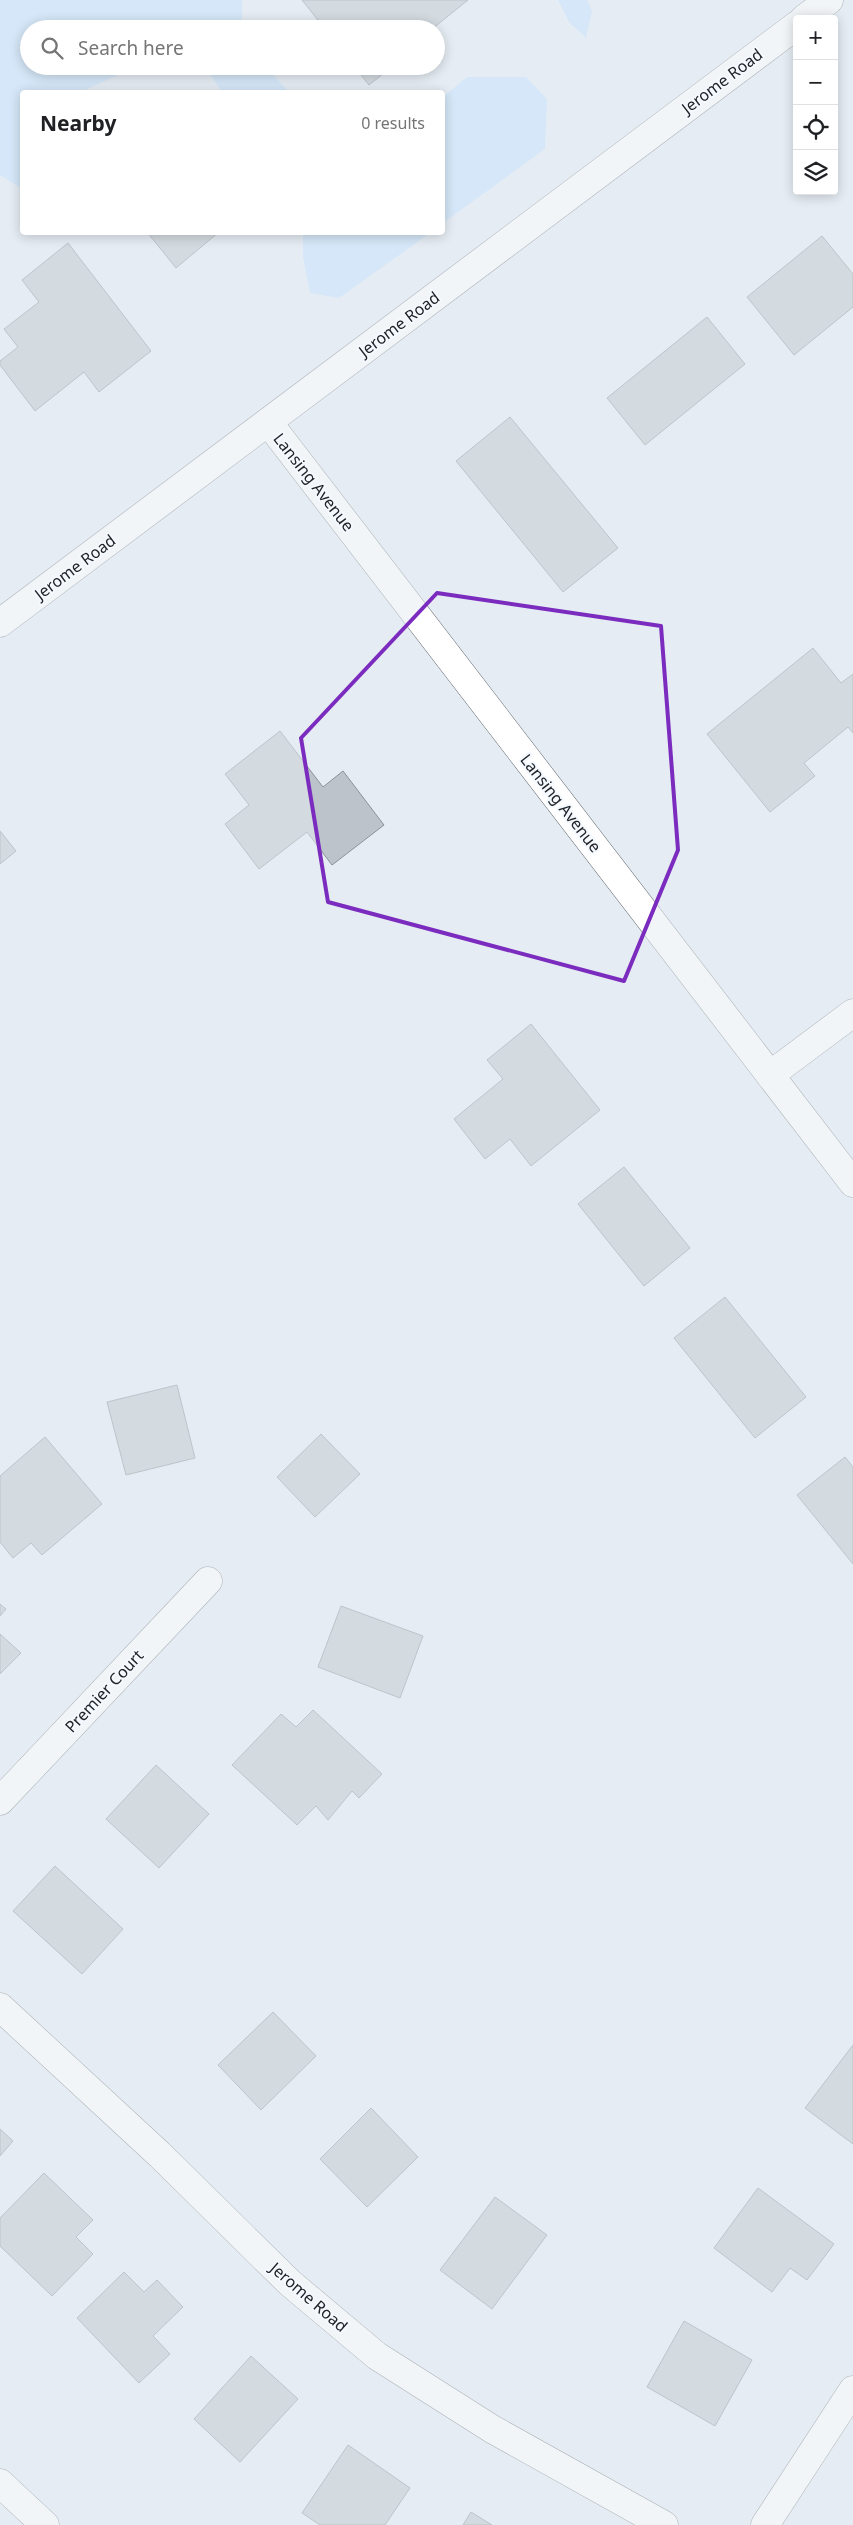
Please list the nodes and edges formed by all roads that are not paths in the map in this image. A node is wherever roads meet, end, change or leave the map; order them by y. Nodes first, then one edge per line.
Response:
1 (829, 0) edge
2 (809, 15) edge
3 (793, 27) edge
4 (268, 422) junction
5 (0, 622) edge
6 (853, 1013) edge
7 (770, 1075) junction
8 (853, 1183) edge
9 (208, 1581) dead end
10 (0, 1801) edge
11 (0, 2007) edge
12 (853, 2390) edge
13 (0, 2483) edge
14 (45, 2525) edge
15 (664, 2525) edge
16 (765, 2525) edge

1 - 2 street
3 - 4 street, Jerome Road
4 - 5 street, Jerome Road
4 - 7 street, Lansing Avenue
6 - 7 street
7 - 8 street, Lansing Avenue
9 - 10 street, Premier Court
11 - 15 street, Jerome Road
12 - 16 street
13 - 14 street

